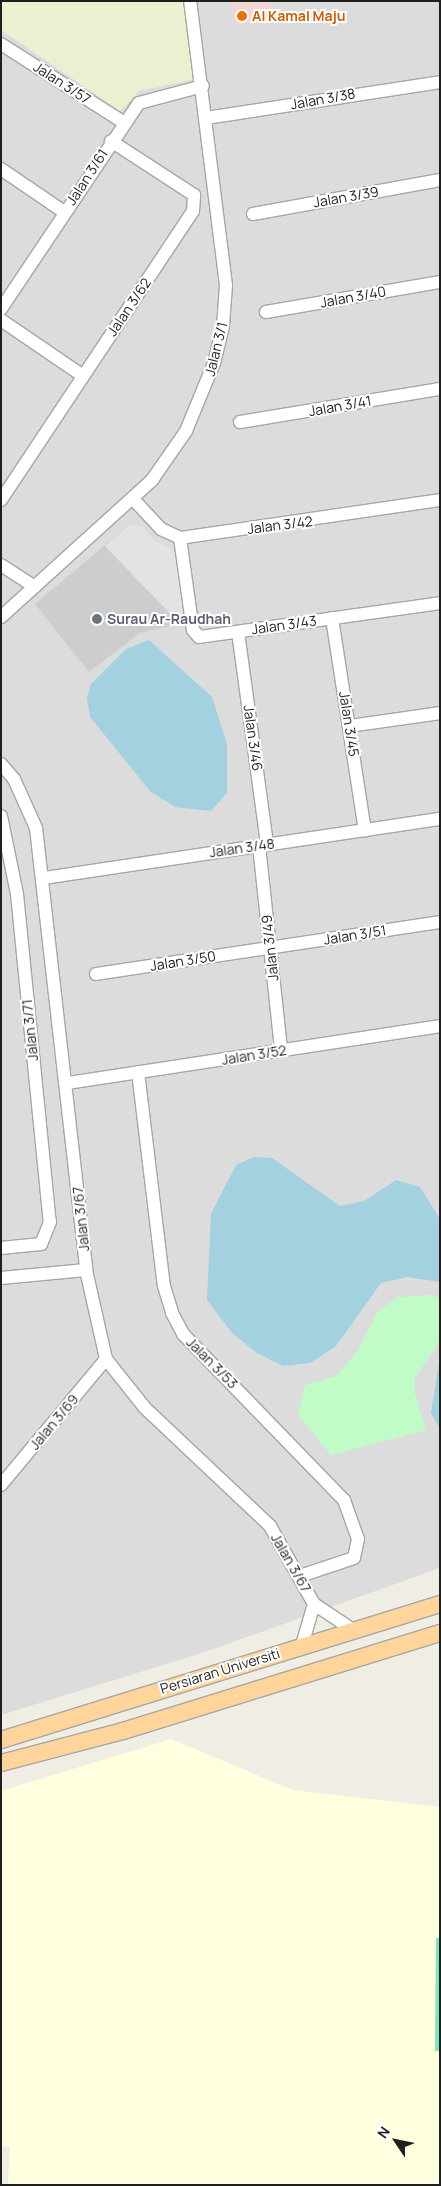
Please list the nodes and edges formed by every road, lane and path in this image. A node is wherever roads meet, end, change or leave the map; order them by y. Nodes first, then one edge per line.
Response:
1 (190, 1) edge
2 (1, 44) edge
3 (440, 82) edge
4 (203, 86) junction
5 (206, 118) junction
6 (123, 122) junction
7 (111, 141) junction
8 (1, 169) edge
9 (440, 180) edge
10 (64, 212) junction
11 (253, 214) dead end
12 (440, 282) edge
13 (1, 309) edge
14 (266, 312) dead end
15 (1, 320) edge
16 (83, 376) junction
17 (440, 388) edge
18 (240, 422) dead end
19 (1, 500) edge
20 (134, 500) junction
21 (440, 500) edge
22 (180, 538) junction
23 (1, 565) edge
24 (35, 587) junction
25 (440, 603) edge
26 (1, 617) edge
27 (332, 618) junction
28 (238, 632) junction
29 (440, 713) edge
30 (349, 726) junction
31 (1, 764) edge
32 (1, 816) edge
33 (440, 819) edge
34 (365, 830) junction
35 (263, 845) junction
36 (44, 878) junction
37 (440, 922) edge
38 (270, 947) junction
39 (96, 974) dead end
40 (440, 1026) edge
41 (281, 1050) junction
42 (138, 1072) junction
43 (68, 1083) junction
44 (1, 1248) edge
45 (86, 1270) junction
46 (1, 1278) edge
47 (106, 1358) junction
48 (1, 1485) edge
49 (300, 1576) junction
50 (314, 1604) junction
51 (440, 1604) edge
52 (353, 1630) junction
53 (440, 1633) edge
54 (302, 1645) junction
55 (1, 1740) edge
56 (1, 1763) edge

1 - 4 street, Jalan 3/1
2 - 6 street, Jalan 3/57
3 - 5 street, Jalan 3/38
4 - 5 street, Jalan 3/1
4 - 6 street, Jalan 3/61
5 - 20 street, Jalan 3/1
6 - 7 street, Jalan 3/61
7 - 10 street, Jalan 3/61
7 - 16 street, Jalan 3/62
8 - 10 street
9 - 11 street, Jalan 3/39
10 - 13 street, Jalan 3/61
12 - 14 street, Jalan 3/40
15 - 16 street
16 - 19 street, Jalan 3/62
17 - 18 street, Jalan 3/41
20 - 22 street
20 - 24 street, Jalan 3/1
21 - 22 street, Jalan 3/42
22 - 28 street, Jalan 3/43
23 - 24 street
24 - 26 street, Jalan 3/1
25 - 27 street, Jalan 3/43
27 - 28 street, Jalan 3/43
27 - 30 street, Jalan 3/45
28 - 35 street, Jalan 3/46
29 - 30 street
30 - 34 street, Jalan 3/45
31 - 36 street, Jalan 3/67
32 - 44 street, Jalan 3/71
33 - 34 street, Jalan 3/48
34 - 35 street, Jalan 3/48
35 - 36 street, Jalan 3/48
35 - 38 street, Jalan 3/49
36 - 43 street, Jalan 3/67
37 - 38 street, Jalan 3/51
38 - 39 street, Jalan 3/50
38 - 41 street, Jalan 3/49
40 - 41 street, Jalan 3/52
41 - 42 street, Jalan 3/52
42 - 43 street, Jalan 3/52
42 - 49 street, Jalan 3/53
43 - 45 street, Jalan 3/67
45 - 46 street
45 - 47 street, Jalan 3/67
47 - 48 street, Jalan 3/69
47 - 49 street, Jalan 3/67
49 - 50 street, Jalan 3/67
50 - 52 street
50 - 54 street
51 - 52 main road, Persiaran Universiti
52 - 54 main road, Persiaran Universiti
53 - 56 main road, Persiaran Universiti
54 - 55 main road, Persiaran Universiti

